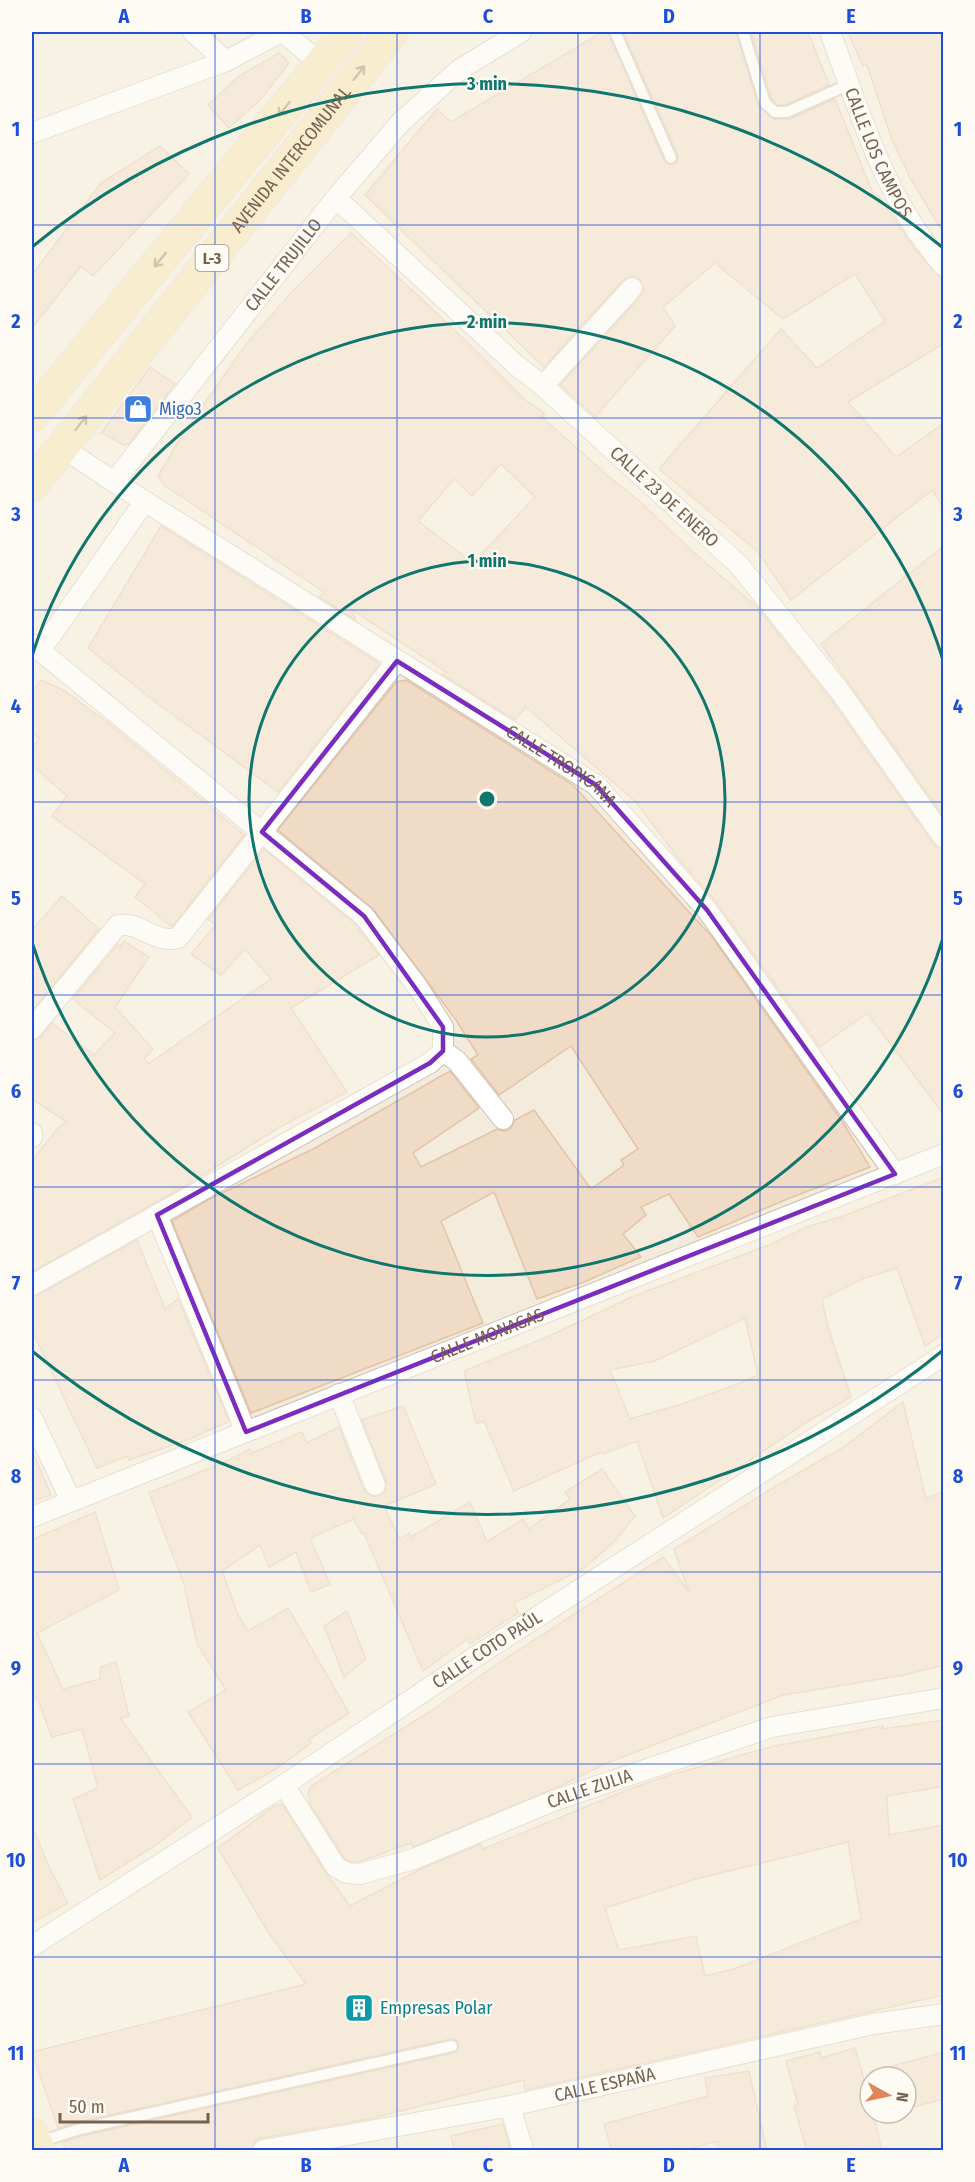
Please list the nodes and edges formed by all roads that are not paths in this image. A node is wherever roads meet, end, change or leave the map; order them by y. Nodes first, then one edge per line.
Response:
1 (193, 32) edge
2 (282, 32) edge
3 (347, 32) edge
4 (392, 32) edge
5 (521, 32) edge
6 (615, 32) edge
7 (743, 32) edge
8 (830, 32) edge
9 (226, 61) junction
10 (321, 64) junction
11 (849, 84) junction
12 (32, 133) edge
13 (671, 158) dead end
14 (336, 198) junction
15 (944, 266) edge
16 (632, 288) dead end
17 (543, 386) junction
18 (32, 416) edge
19 (62, 447) junction
20 (114, 482) junction
21 (32, 485) edge
22 (145, 501) junction
23 (36, 647) edge
24 (397, 661) junction
25 (262, 832) junction
26 (944, 838) edge
27 (32, 1029) edge
28 (443, 1051) junction
29 (503, 1119) dead end
30 (944, 1154) edge
31 (895, 1174) junction
32 (157, 1215) junction
33 (32, 1285) edge
34 (944, 1355) edge
35 (339, 1394) junction
36 (32, 1418) edge
37 (246, 1432) junction
38 (375, 1485) dead end
39 (70, 1501) junction
40 (32, 1517) edge
41 (944, 1698) edge
42 (284, 1785) junction
43 (32, 1947) edge
44 (944, 2014) edge
45 (452, 2046) dead end
46 (510, 2106) junction
47 (36, 2142) edge
48 (263, 2151) edge
49 (523, 2151) edge

1 - 9 street
2 - 9 street
2 - 10 street
3 - 10 main road, AVENIDA INTERCOMUNAL / L-3
19 -> 4 main road, AVENIDA INTERCOMUNAL / L-3
5 - 14 street, CALLE TRUJILLO
6 - 13 lane
7 - 11 lane
8 - 11 street, CALLE LOS CAMPOS
9 - 12 street
10 -> 18 main road, AVENIDA INTERCOMUNAL / L-3
11 - 15 street, CALLE LOS CAMPOS
14 - 17 street, CALLE 23 DE ENERO
14 - 20 street, CALLE TRUJILLO
16 - 17 street
17 - 26 street, CALLE 23 DE ENERO
19 - 20 street
19 - 21 main road, AVENIDA INTERCOMUNAL / L-3
20 - 22 street, CALLE TROPICANA
22 - 23 street
22 - 24 street, CALLE TROPICANA
23 - 25 street
24 - 25 street
24 - 31 street, CALLE TROPICANA
25 - 27 street
25 - 28 street
28 - 29 street
28 - 32 street
30 - 31 street, CALLE MONAGAS
31 - 35 street, CALLE MONAGAS
32 - 33 street
32 - 37 street
34 - 42 street, CALLE COTO PAÚL
35 - 37 street, CALLE MONAGAS
35 - 38 street
36 - 39 street
37 - 39 street, CALLE MONAGAS
39 - 40 street, CALLE MONAGAS
41 - 42 street, CALLE ZULIA
42 - 43 street, CALLE COTO PAÚL
44 - 46 street, CALLE ESPAÑA
45 - 47 lane
46 - 48 street, CALLE ESPAÑA
46 - 49 street

